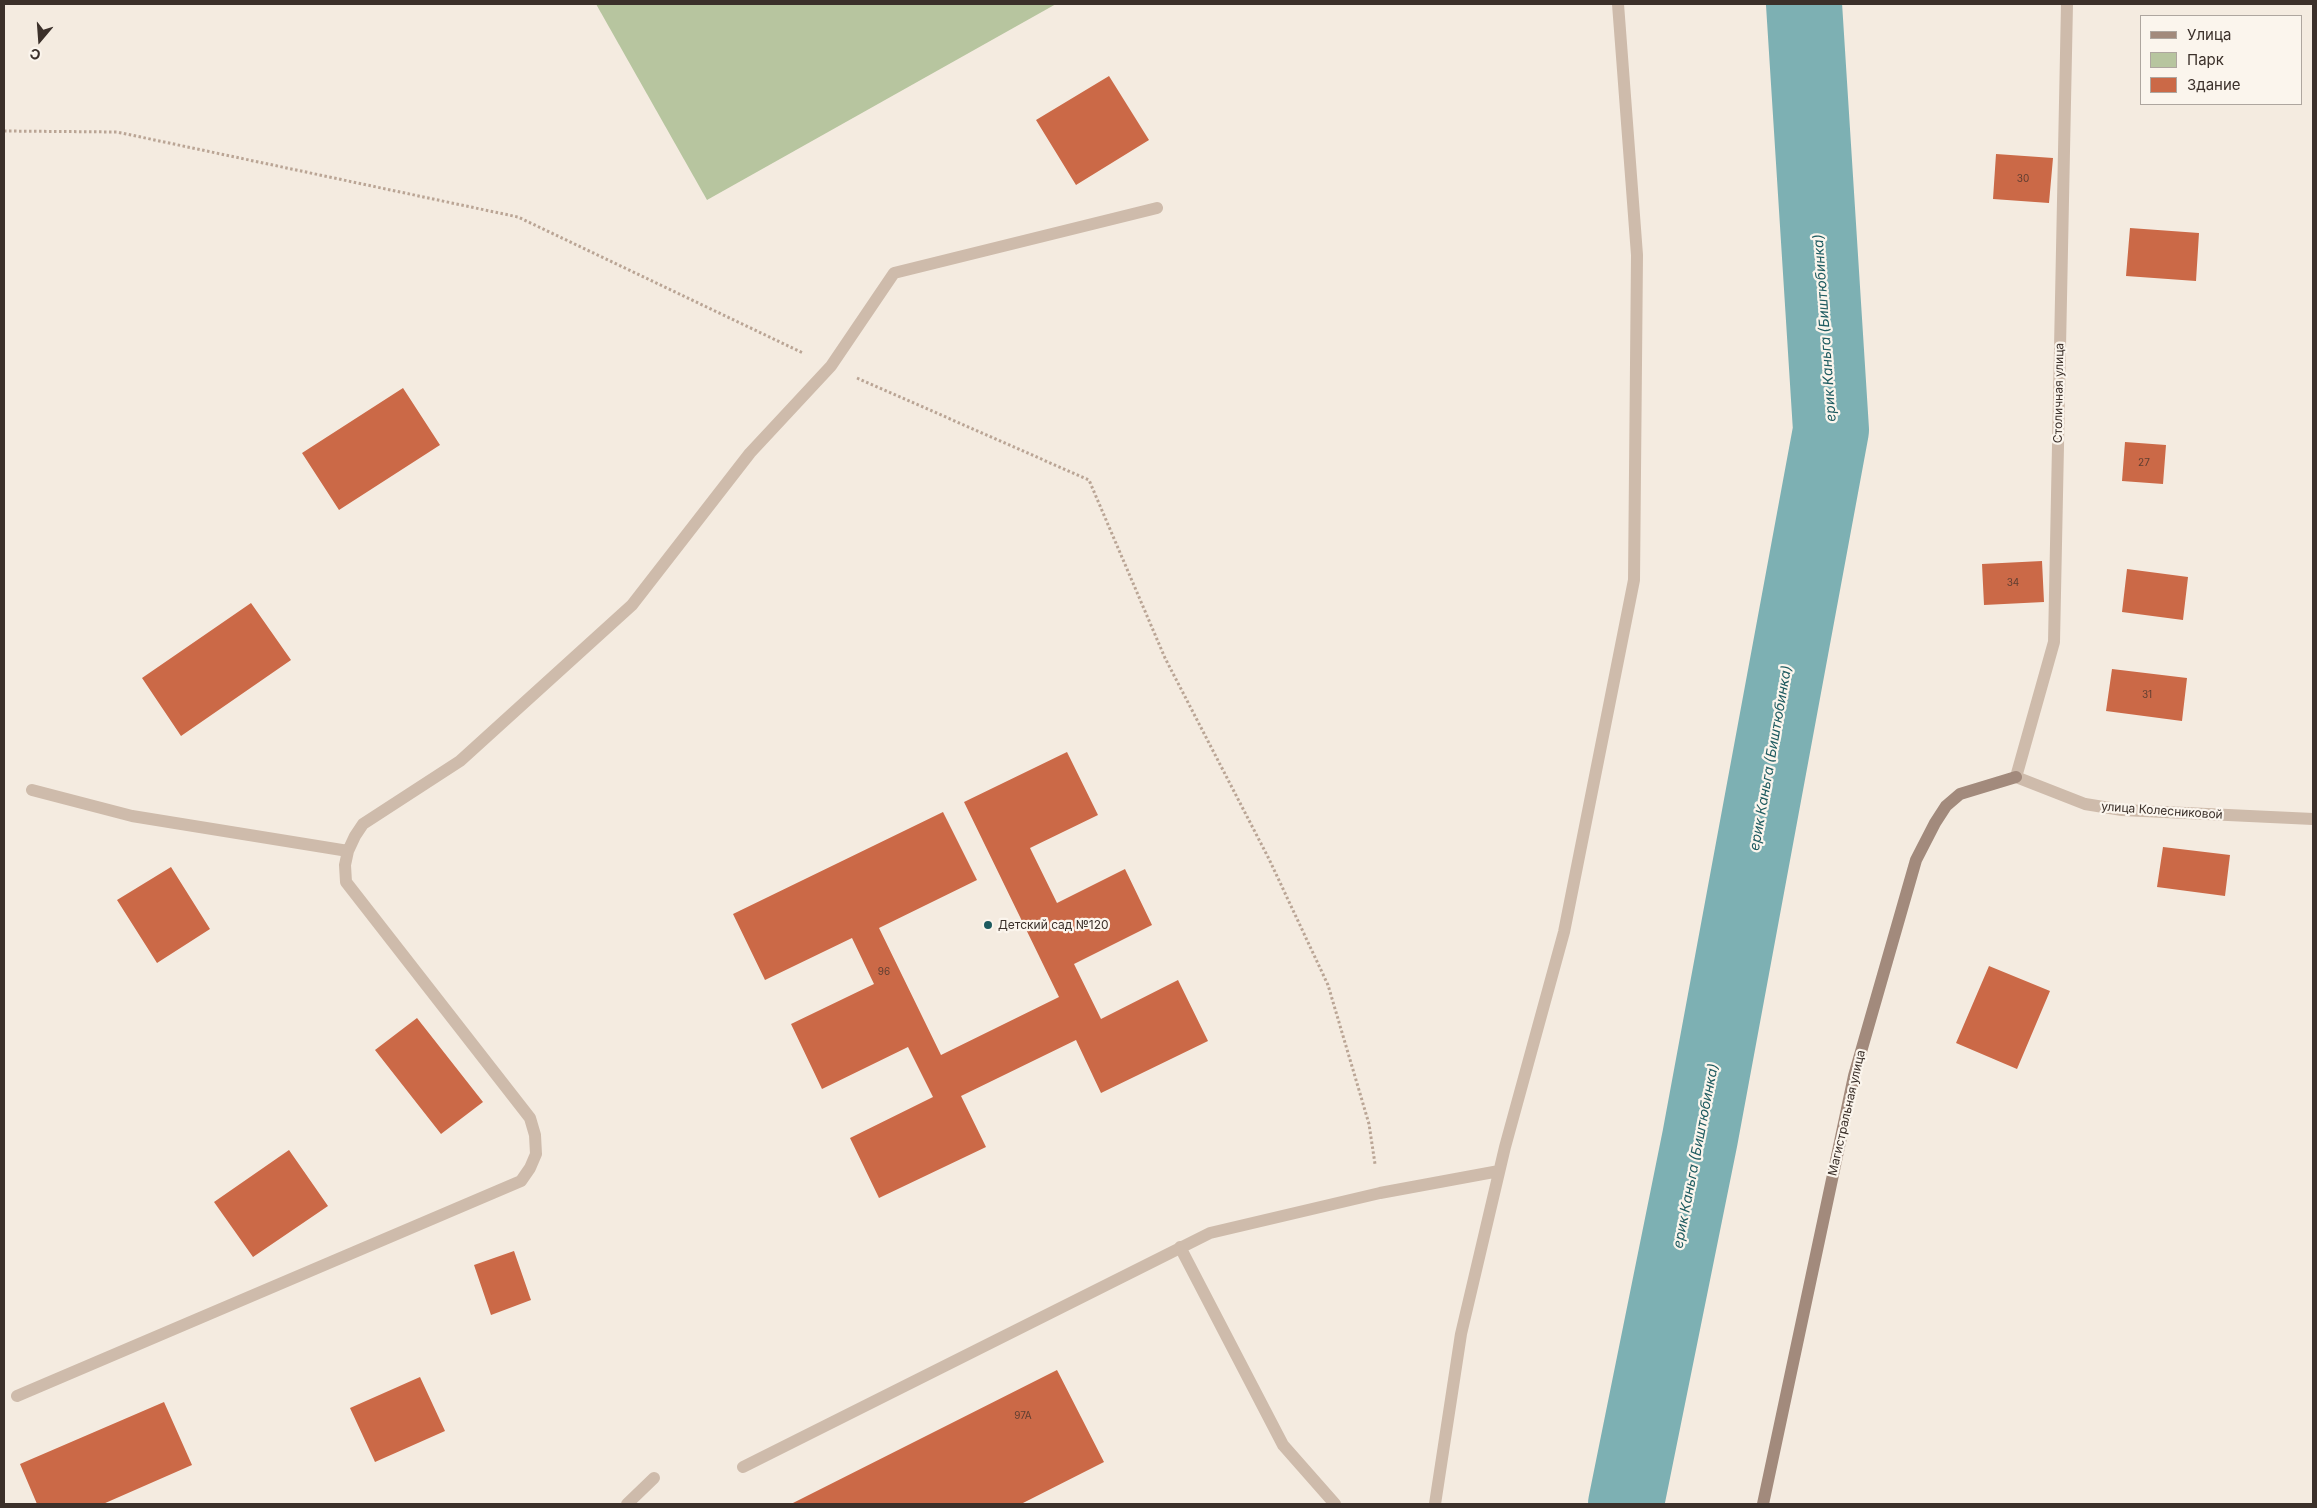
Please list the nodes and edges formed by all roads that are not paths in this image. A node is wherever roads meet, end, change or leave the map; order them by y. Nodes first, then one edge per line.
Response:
1 (1618, 4) edge
2 (2067, 4) edge
3 (1157, 208) dead end
4 (2016, 778) junction
5 (32, 790) dead end
6 (2313, 819) edge
7 (348, 851) junction
8 (1499, 1171) junction
9 (1180, 1248) junction
10 (17, 1396) dead end
11 (742, 1467) dead end
12 (654, 1478) dead end
13 (627, 1504) edge
14 (1335, 1504) edge
15 (1435, 1504) edge
16 (1763, 1504) edge

1 - 8 street
2 - 4 street, Столичная улица
3 - 7 street
4 - 6 street, улица Колесниковой
4 - 16 street, Магистральная улица
5 - 7 street
7 - 10 street
8 - 9 street
8 - 15 street
9 - 11 street
9 - 14 street
12 - 13 street

